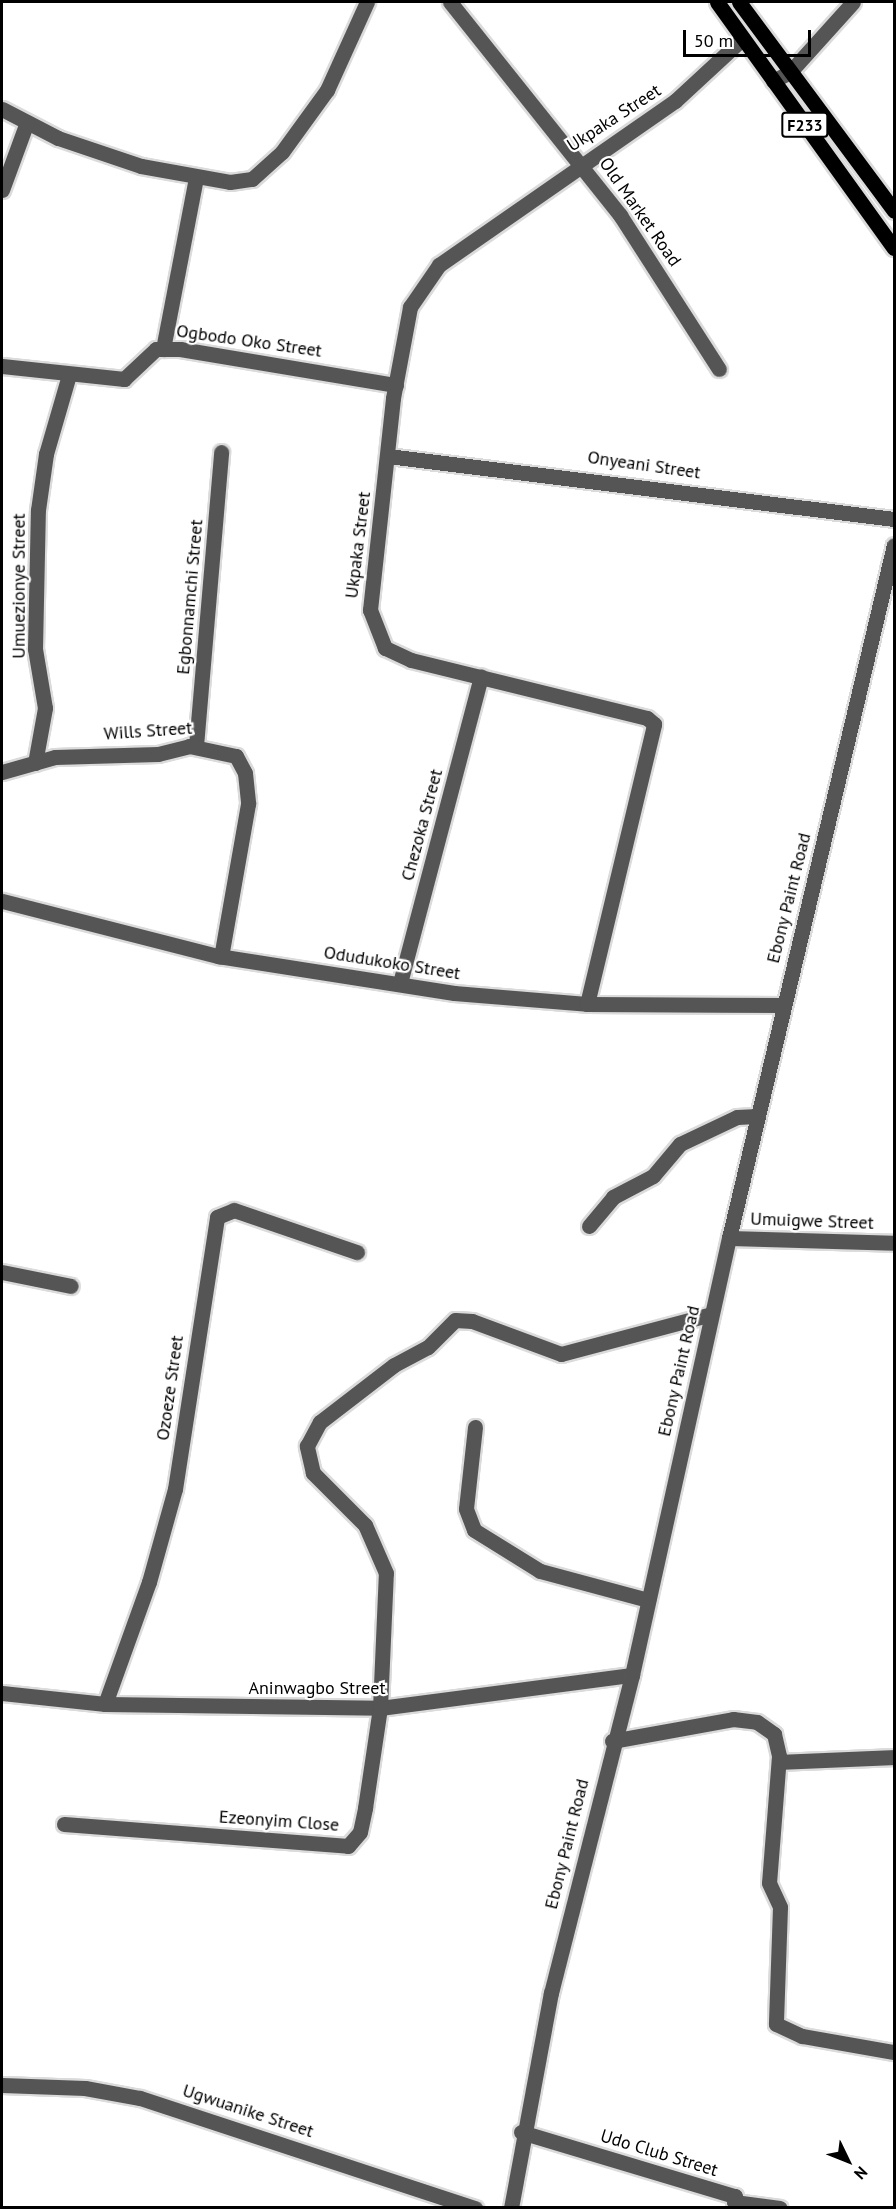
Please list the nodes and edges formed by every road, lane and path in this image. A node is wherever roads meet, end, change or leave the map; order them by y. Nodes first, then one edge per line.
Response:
1 (368, 2) edge
2 (450, 2) edge
3 (717, 2) edge
4 (739, 2) edge
5 (853, 2) edge
6 (742, 39) junction
7 (789, 72) junction
8 (773, 81) junction
9 (2, 109) edge
10 (27, 122) junction
11 (581, 162) junction
12 (196, 177) junction
13 (2, 190) edge
14 (894, 211) edge
15 (894, 248) edge
16 (163, 349) junction
17 (2, 366) edge
18 (719, 369) dead end
19 (69, 375) junction
20 (396, 385) junction
21 (221, 452) dead end
22 (388, 456) junction
23 (894, 519) edge
24 (894, 545) edge
25 (481, 677) junction
26 (196, 746) junction
27 (35, 763) junction
28 (2, 772) edge
29 (2, 901) edge
30 (221, 957) junction
31 (400, 983) junction
32 (587, 1004) junction
33 (784, 1005) junction
34 (757, 1116) junction
35 (589, 1226) dead end
36 (729, 1238) junction
37 (894, 1243) edge
38 (357, 1252) dead end
39 (2, 1272) edge
40 (71, 1286) dead end
41 (711, 1314) junction
42 (475, 1427) dead end
43 (648, 1600) junction
44 (632, 1675) junction
45 (2, 1693) edge
46 (105, 1704) junction
47 (380, 1708) junction
48 (612, 1741) junction
49 (894, 1757) edge
50 (779, 1762) junction
51 (64, 1824) dead end
52 (894, 2052) edge
53 (2, 2085) edge
54 (521, 2132) junction
55 (734, 2205) edge
56 (475, 2208) edge
57 (511, 2208) edge
58 (780, 2208) edge

1 - 12 street
2 - 11 street, Old Market Road
3 - 6 main road, F233
4 - 7 main road, F233
5 - 7 street
6 - 8 main road, F233
6 - 11 street, Ukpaka Street
7 - 8 street
7 - 14 main road, F233
8 - 15 main road, F233
9 - 10 street
10 - 12 street
10 - 13 street
11 - 18 street, Old Market Road
11 - 20 street, Ukpaka Street
12 - 16 street
16 - 19 street, Ogbodo Oko Street
16 - 20 street, Ogbodo Oko Street
17 - 19 street, Ogbodo Oko Street
19 - 27 street, Umuezionye Street
20 - 22 street, Ukpaka Street
21 - 26 street, Egbonnamchi Street
22 - 23 street, Onyeani Street
22 - 25 street, Ukpaka Street
24 - 33 street, Ebony Paint Road
25 - 31 street, Chezoka Street
25 - 32 street, Ukpaka Street
26 - 27 street, Wills Street
26 - 30 street, Wills Street
27 - 28 street, Wills Street
29 - 30 street, Odudukoko Street
30 - 31 street, Odudukoko Street
31 - 32 street, Odudukoko Street
32 - 33 street, Odudukoko Street
33 - 34 street, Ebony Paint Road
34 - 35 street
34 - 36 street, Ebony Paint Road
36 - 37 street, Umuigwe Street
36 - 41 street, Ebony Paint Road
38 - 46 street, Ozoeze Street
39 - 40 street
41 - 43 street, Ebony Paint Road
41 - 47 street
42 - 43 street
43 - 44 street, Ebony Paint Road
44 - 47 street, Aninwagbo Street
44 - 48 street, Ebony Paint Road
45 - 46 street, Aninwagbo Street
46 - 47 street, Aninwagbo Street
47 - 51 street, Ezeonyim Close
48 - 50 street
48 - 54 street, Ebony Paint Road
49 - 50 street
50 - 52 street
53 - 56 street, Ugwuanike Street
54 - 55 street, Udo Club Street
54 - 57 street, Ebony Paint Road
55 - 58 street, Udo Club Street

